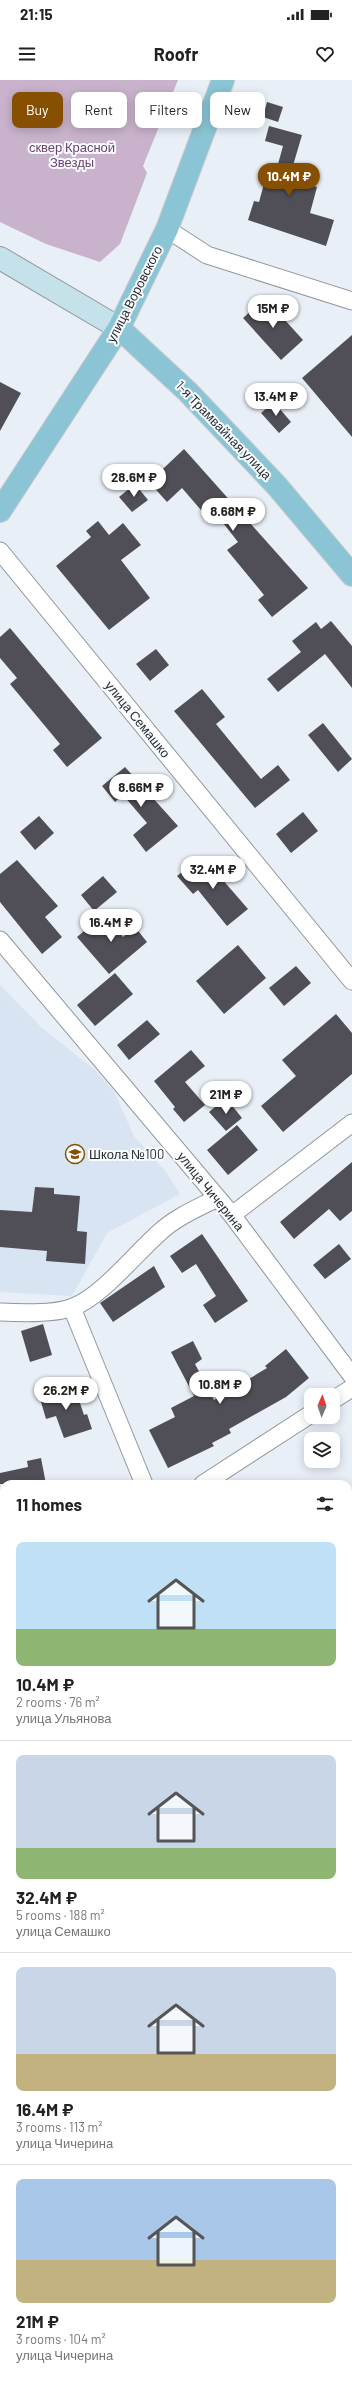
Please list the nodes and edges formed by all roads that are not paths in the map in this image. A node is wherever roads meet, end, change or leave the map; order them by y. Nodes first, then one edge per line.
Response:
1 (223, 80) edge
2 (167, 229) junction
3 (0, 258) edge
4 (352, 302) edge
5 (119, 328) junction
6 (0, 511) edge
7 (0, 551) edge
8 (352, 575) edge
9 (0, 940) edge
10 (352, 981) edge
11 (352, 1124) edge
12 (218, 1198) junction
13 (232, 1214) junction
14 (72, 1308) junction
15 (0, 1312) edge
16 (352, 1376) edge
17 (352, 1388) edge
18 (340, 1396) edge
19 (304, 1419) edge
20 (142, 1480) edge
21 (209, 1480) edge

1 - 2 main road, улица Воровского
2 - 4 street
2 - 5 main road, улица Воровского
3 - 5 main road
5 - 6 main road, улица Воровского
5 - 8 main road, 1-я Трамвайная улица
7 - 10 street, улица Семашко
9 - 12 street, улица Чичерина
11 - 13 street
12 - 13 street, улица Чичерина
12 - 14 street
13 - 16 street, улица Чичерина
14 - 15 street
14 - 20 street
17 - 18 street
19 - 21 street

